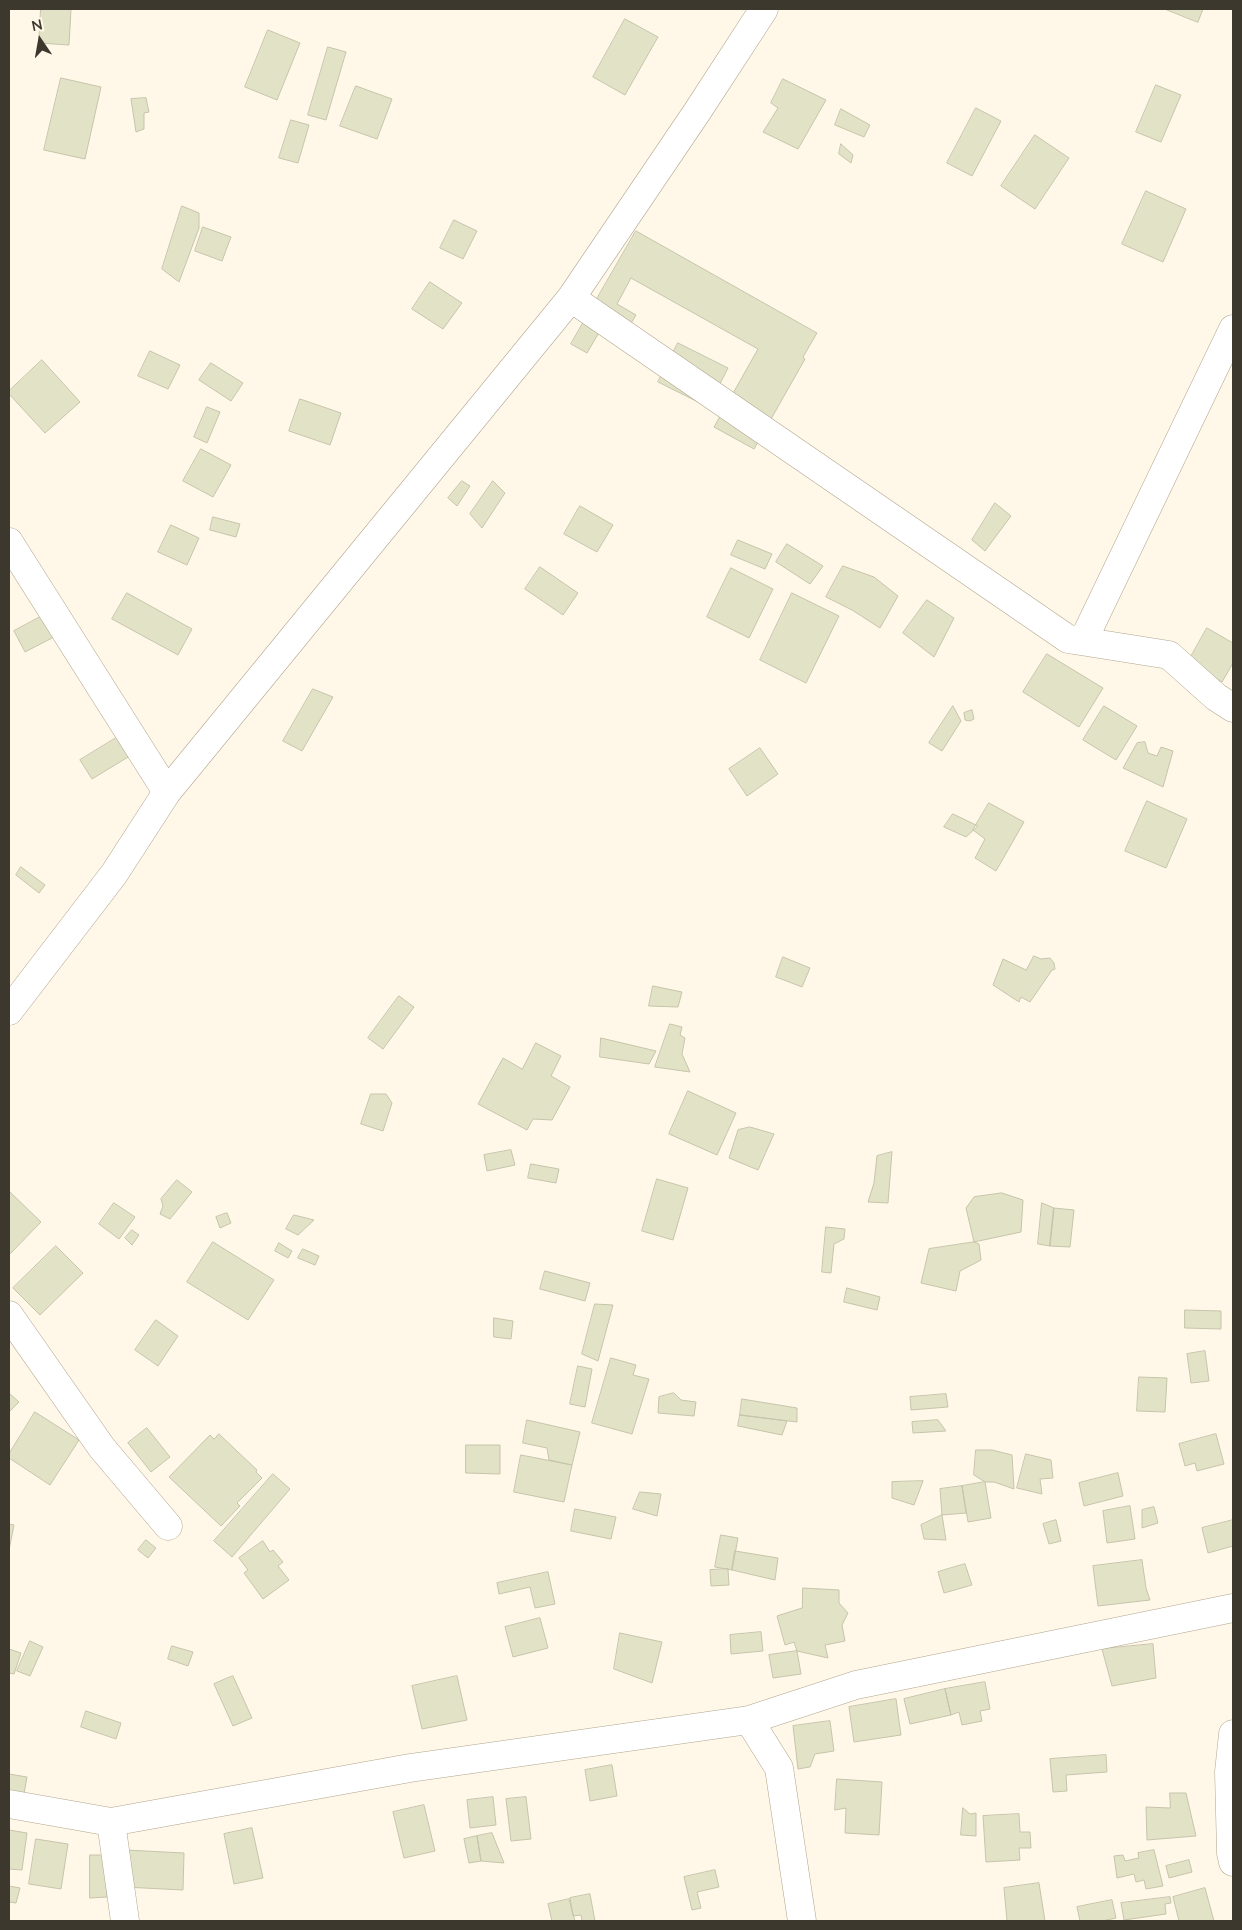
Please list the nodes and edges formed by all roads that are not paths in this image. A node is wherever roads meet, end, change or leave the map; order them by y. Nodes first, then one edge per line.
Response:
1 (764, 9) edge
2 (571, 298) junction
3 (1233, 329) edge
4 (9, 542) edge
5 (1068, 639) junction
6 (1233, 708) edge
7 (167, 792) junction
8 (9, 1011) edge
9 (9, 1315) edge
10 (168, 1526) dead end
11 (1233, 1608) edge
12 (749, 1720) junction
13 (1233, 1734) edge
14 (9, 1804) edge
15 (111, 1822) junction
16 (1233, 1862) edge
17 (125, 1921) edge
18 (802, 1921) edge

1 - 2 street
2 - 5 street
2 - 7 street
3 - 5 street
4 - 7 street
5 - 6 street
7 - 8 street
9 - 10 street
11 - 12 street
12 - 15 street
12 - 18 street
13 - 16 street
14 - 15 street
15 - 17 street

